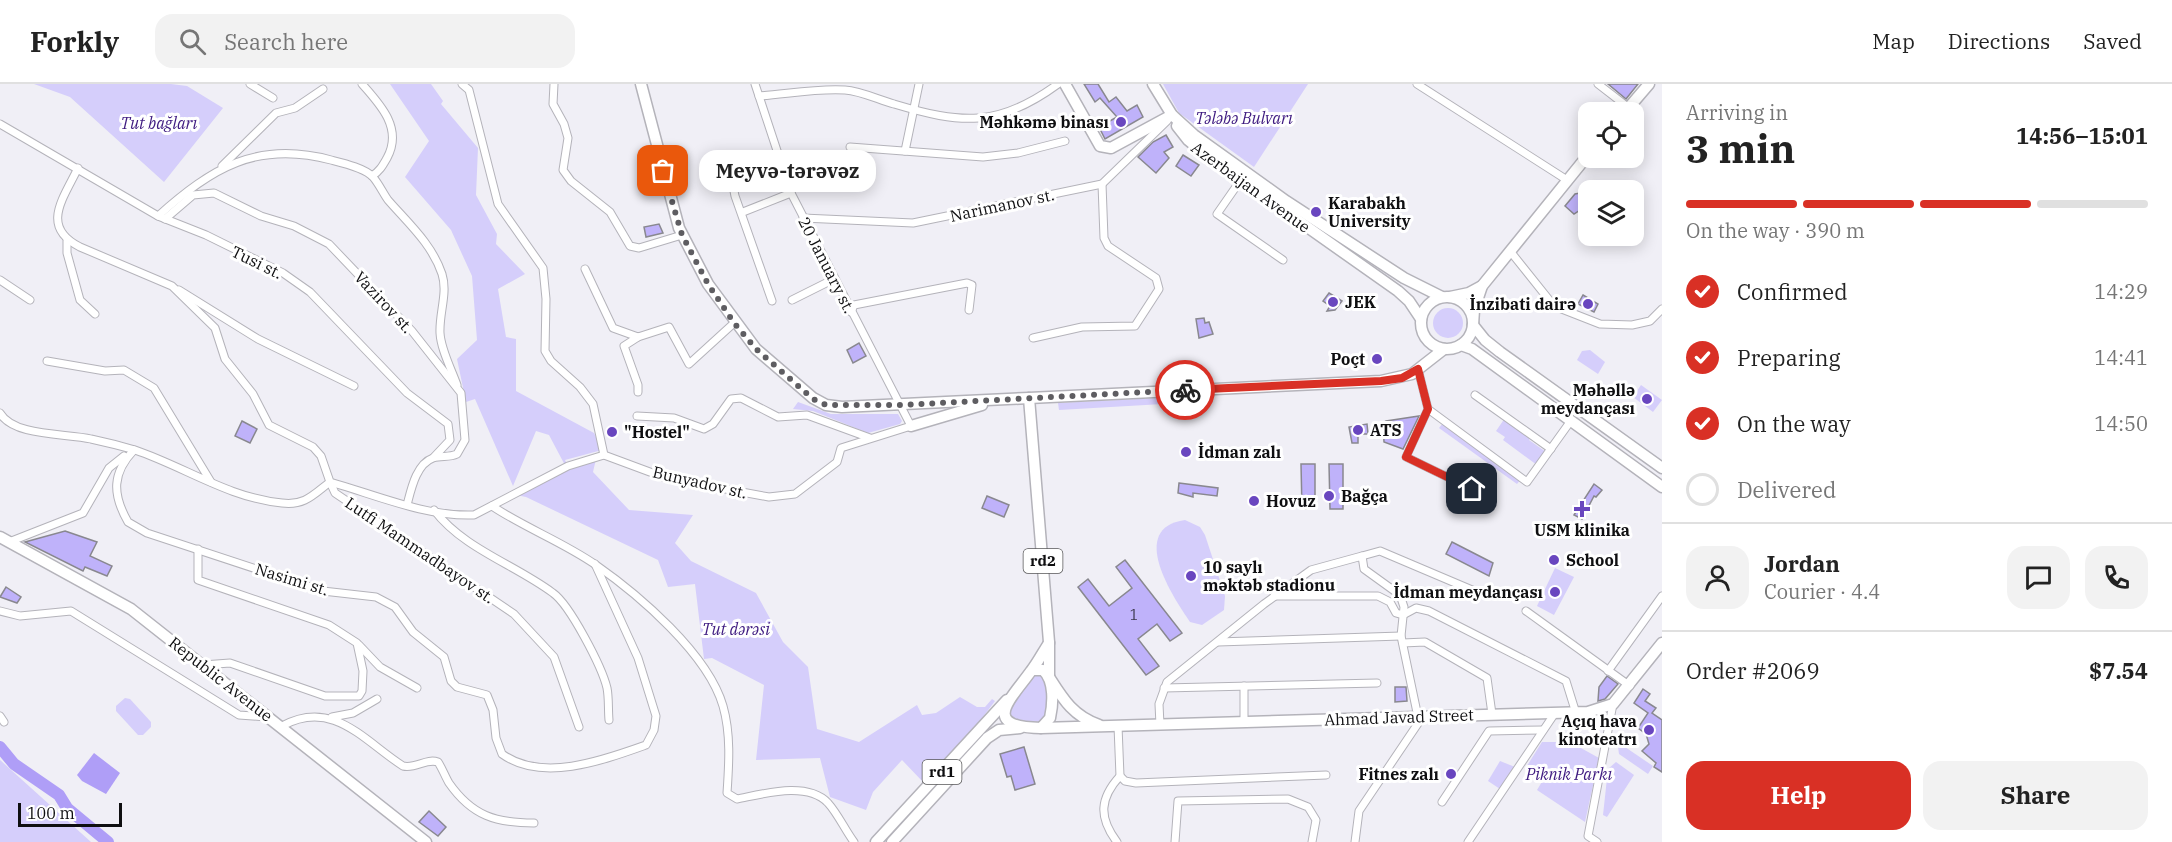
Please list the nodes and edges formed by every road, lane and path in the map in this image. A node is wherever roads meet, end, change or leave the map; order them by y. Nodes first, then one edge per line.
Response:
1 (250, 84) edge
2 (362, 84) edge
3 (462, 84) edge
4 (554, 84) edge
5 (641, 84) edge
6 (755, 84) edge
7 (920, 84) edge
8 (1058, 84) edge
9 (1065, 84) edge
10 (1153, 84) edge
11 (1417, 84) edge
12 (1598, 84) edge
13 (1649, 84) edge
14 (323, 89) dead end
15 (759, 96) junction
16 (273, 98) dead end
17 (1618, 102) edge
18 (1634, 102) edge
19 (915, 110) junction
20 (1172, 115) junction
21 (0, 124) edge
22 (1065, 141) dead end
23 (850, 147) dead end
24 (905, 151) junction
25 (728, 160) dead end
26 (1578, 167) edge
27 (78, 168) junction
28 (220, 168) junction
29 (372, 176) junction
30 (1567, 180) junction
31 (1240, 181) junction
32 (1102, 184) junction
33 (791, 193) junction
34 (1272, 197) junction
35 (743, 212) junction
36 (161, 217) junction
37 (803, 218) junction
38 (682, 235) junction
39 (67, 241) junction
40 (1510, 251) junction
41 (1283, 260) dead end
42 (585, 269) dead end
43 (834, 279) junction
44 (0, 280) edge
45 (171, 286) junction
46 (1482, 286) junction
47 (1446, 297) junction
48 (30, 300) dead end
49 (792, 300) dead end
50 (772, 301) dead end
51 (1662, 309) edge
52 (969, 310) dead end
53 (851, 312) junction
54 (95, 314) dead end
55 (1421, 319) junction
56 (734, 323) junction
57 (1473, 325) junction
58 (638, 337) junction
59 (1033, 338) dead end
60 (1429, 342) junction
61 (1461, 345) junction
62 (1444, 349) junction
63 (47, 361) dead end
64 (1422, 365) junction
65 (354, 386) dead end
66 (638, 392) dead end
67 (461, 393) junction
68 (1475, 395) dead end
69 (999, 399) junction
70 (1029, 399) junction
71 (902, 405) junction
72 (1428, 409) junction
73 (2, 416) edge
74 (637, 416) dead end
75 (1570, 422) junction
76 (911, 426) junction
77 (870, 438) junction
78 (1551, 449) junction
79 (134, 450) junction
80 (604, 454) junction
81 (434, 457) junction
82 (1662, 468) edge
83 (211, 482) junction
84 (330, 482) junction
85 (1662, 487) edge
86 (1472, 489) dead end
87 (407, 505) junction
88 (492, 506) junction
89 (434, 510) junction
90 (4, 540) edge
91 (198, 549) junction
92 (1362, 556) junction
93 (595, 564) junction
94 (1472, 590) dead end
95 (1274, 596) junction
96 (1662, 596) edge
97 (0, 611) edge
98 (1526, 611) dead end
99 (1403, 615) junction
100 (1402, 639) junction
101 (1049, 642) junction
102 (1217, 642) junction
103 (357, 643) junction
104 (1661, 646) edge
105 (202, 665) junction
106 (1032, 670) junction
107 (1608, 671) junction
108 (1049, 676) junction
109 (1377, 683) dead end
110 (1244, 686) junction
111 (1630, 686) junction
112 (417, 688) dead end
113 (1164, 688) junction
114 (377, 699) dead end
115 (1007, 700) junction
116 (1613, 704) junction
117 (1575, 710) dead end
118 (1555, 713) junction
119 (1492, 714) junction
120 (1418, 716) junction
121 (272, 717) junction
122 (330, 718) junction
123 (609, 720) dead end
124 (1244, 722) junction
125 (1160, 725) junction
126 (282, 726) junction
127 (1105, 726) junction
128 (1118, 726) junction
129 (579, 727) dead end
130 (1020, 728) junction
131 (1041, 728) junction
132 (1543, 730) junction
133 (1326, 775) dead end
134 (1120, 776) junction
135 (1442, 802) dead end
136 (534, 823) dead end
137 (426, 842) edge
138 (854, 842) edge
139 (876, 842) edge
140 (892, 842) edge
141 (1117, 842) edge
142 (1175, 842) edge
143 (1312, 842) edge
144 (1355, 842) edge
145 (1468, 842) edge
146 (1597, 842) edge

1 - 16 street
2 - 29 street
3 - 80 street
4 - 38 street
5 - 38 main road
6 - 15 street, 20 January st.
7 - 19 street
8 - 19 street
9 - 20 main road
10 - 20 main road, Azerbaijan Avenue
11 - 30 street
12 - 17 street
13 - 18 main road
14 - 28 street
15 - 19 street
15 - 33 street, 20 January st.
19 - 24 street
20 - 31 main road, Azerbaijan Avenue
20 - 32 street
20 - 34 main road, Azerbaijan Avenue
21 - 27 street, Tusi st.
22 - 24 street
23 - 24 street
25 - 35 street
26 - 30 main road
27 - 36 street, Tusi st.
27 - 39 street
28 - 29 street
28 - 36 street
29 - 67 street
30 - 40 main road
31 - 34 main road, Azerbaijan Avenue
31 - 41 street
32 - 37 street, Narimanov st.
32 - 59 street
33 - 35 street
33 - 37 street, 20 January st.
34 - 47 main road, Azerbaijan Avenue
34 - 55 main road, Azerbaijan Avenue
35 - 50 street
36 - 67 street, Vazirov st.
36 - 81 street, Tusi st.
37 - 43 street, 20 January st.
38 - 56 main road
39 - 45 street
39 - 54 street
40 - 46 main road
40 - 51 street
42 - 58 street
43 - 49 street
43 - 53 street, 20 January st.
44 - 48 street
45 - 65 street
45 - 84 street
46 - 47 main road
46 - 57 main road
47 - 55 main road
47 - 57 main road
52 - 53 street
53 - 71 street, 20 January st.
55 - 60 main road
56 - 58 street
56 - 71 main road
57 - 61 main road
57 - 82 main road
58 - 66 street
60 - 62 main road
60 - 64 main road
61 - 62 main road
61 - 75 main road
62 - 64 main road
63 - 83 street
64 - 70 main road
64 - 72 street
67 - 81 street
68 - 78 street
69 - 70 main road
69 - 71 main road
69 - 76 main road, Bunyadov st.
70 - 101 main road, rd2
71 - 76 street, 20 January st.
72 - 78 street
72 - 86 street
73 - 79 street, Lutfi Mammadbayov st.
74 - 77 street
75 - 78 street
75 - 85 main road
76 - 77 street, Bunyadov st.
77 - 80 street, Bunyadov st.
79 - 83 street, Lutfi Mammadbayov st.
79 - 90 street
79 - 91 street, Nasimi st.
80 - 88 street
81 - 87 street
83 - 84 street, Lutfi Mammadbayov st.
84 - 87 street
84 - 129 street, Lutfi Mammadbayov st.
87 - 89 street
88 - 89 street
88 - 93 street
89 - 123 street
90 - 105 main road, Republic Avenue
91 - 93 street, Nasimi st.
91 - 103 street
92 - 94 street
92 - 95 street
92 - 99 street
93 - 138 street
95 - 99 street
95 - 102 street
96 - 107 street
97 - 121 street
98 - 107 street
99 - 100 street
99 - 117 street
100 - 102 street
100 - 119 street
100 - 120 street
101 - 106 main road
101 - 108 main road
102 - 113 street
103 - 105 street
103 - 112 street
104 - 111 main road
105 - 121 main road, Republic Avenue
106 - 108 main road
106 - 115 main road
107 - 111 street
108 - 127 main road
108 - 131 main road
109 - 110 street
110 - 113 street
110 - 124 street
111 - 116 main road
113 - 125 street
114 - 122 street
115 - 130 main road
115 - 139 main road, rd1
116 - 118 main road, Ahmad Javad Street
116 - 146 street
118 - 119 main road, Ahmad Javad Street
118 - 132 street
119 - 120 main road, Ahmad Javad Street
120 - 124 main road, Ahmad Javad Street
120 - 144 street
121 - 126 main road, Republic Avenue
122 - 126 street
122 - 136 street
124 - 125 main road, Ahmad Javad Street
125 - 128 main road, Ahmad Javad Street
126 - 137 main road, Republic Avenue
127 - 128 main road, Ahmad Javad Street
127 - 131 main road, Ahmad Javad Street
128 - 134 street
130 - 131 main road
130 - 140 main road, rd1
132 - 135 street
132 - 145 street
133 - 134 street
134 - 141 street
142 - 143 street

